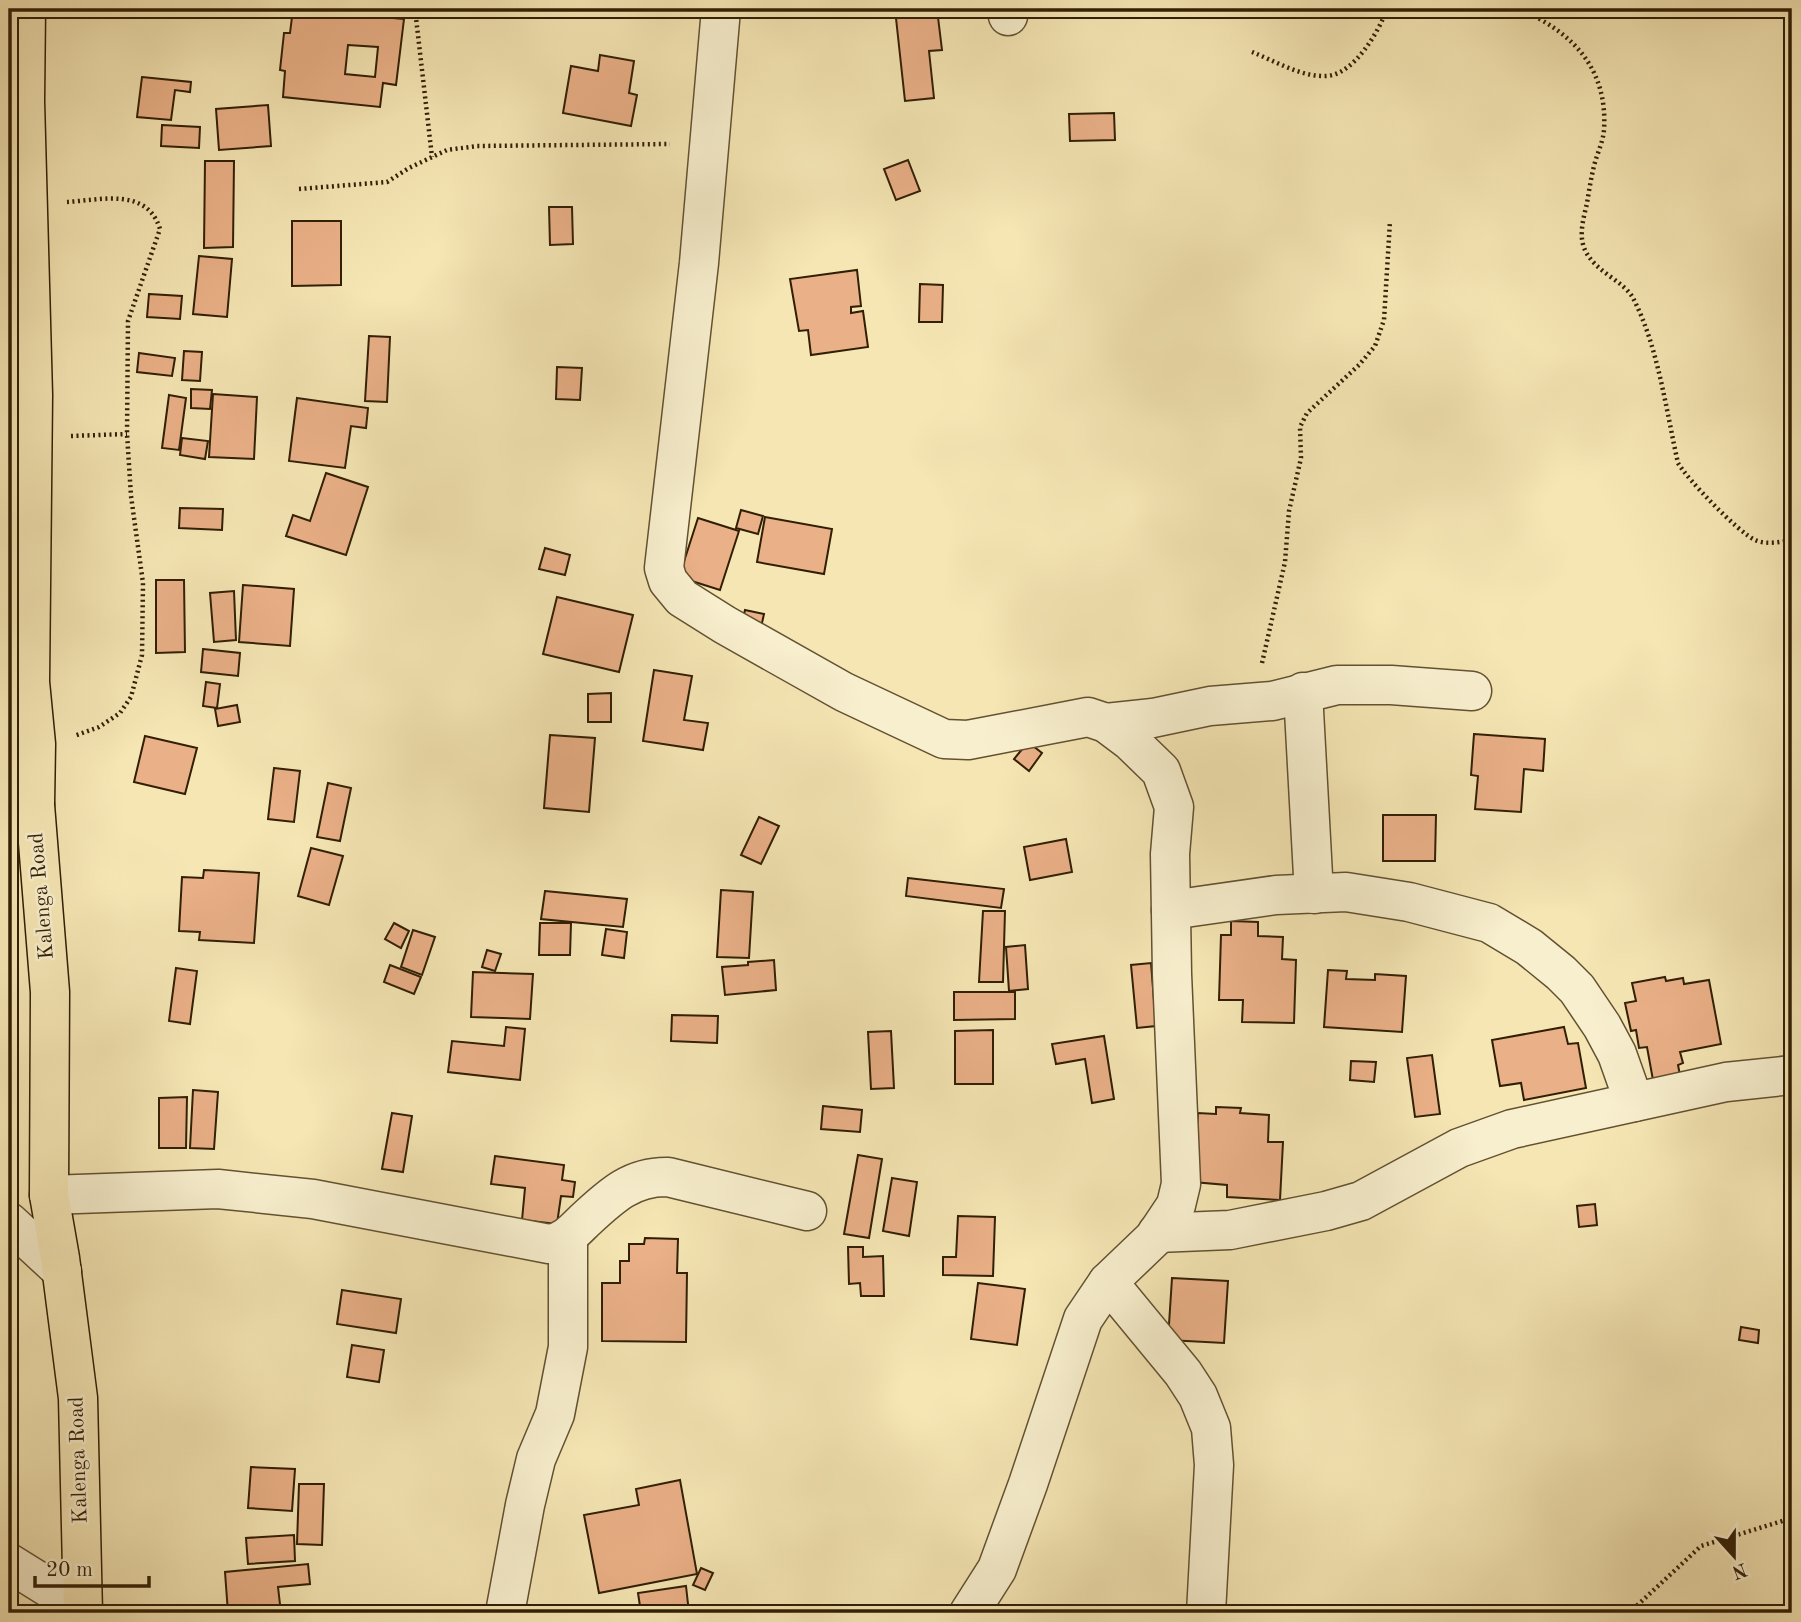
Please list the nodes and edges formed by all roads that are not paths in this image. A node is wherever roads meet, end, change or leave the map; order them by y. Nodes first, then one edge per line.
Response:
1 (26, 9) edge
2 (721, 9) edge
3 (20, 678) edge
4 (1472, 691) dead end
5 (1303, 692) junction
6 (1106, 723) junction
7 (22, 802) edge
8 (1314, 894) junction
9 (1171, 909) junction
10 (1792, 1075) edge
11 (1634, 1102) junction
12 (48, 1195) junction
13 (807, 1211) dead end
14 (9, 1222) edge
15 (1157, 1233) junction
16 (568, 1237) junction
17 (62, 1271) junction
18 (1108, 1283) junction
19 (9, 1563) edge
20 (83, 1611) edge
21 (505, 1613) edge
22 (969, 1613) edge
23 (1206, 1613) edge

1 - 3 main road, Kalenga Road
2 - 6 street
3 - 7 main road, Kalenga Road
4 - 5 street
5 - 6 street
5 - 8 street
6 - 9 street
7 - 12 main road, Kalenga Road
8 - 9 street
8 - 11 street
9 - 15 street
10 - 11 street
11 - 15 street
12 - 16 street
12 - 17 main road, Kalenga Road
13 - 16 street
14 - 17 street
15 - 18 street
16 - 21 street
17 - 20 main road, Kalenga Road
18 - 22 street
18 - 23 street
19 - 20 street

